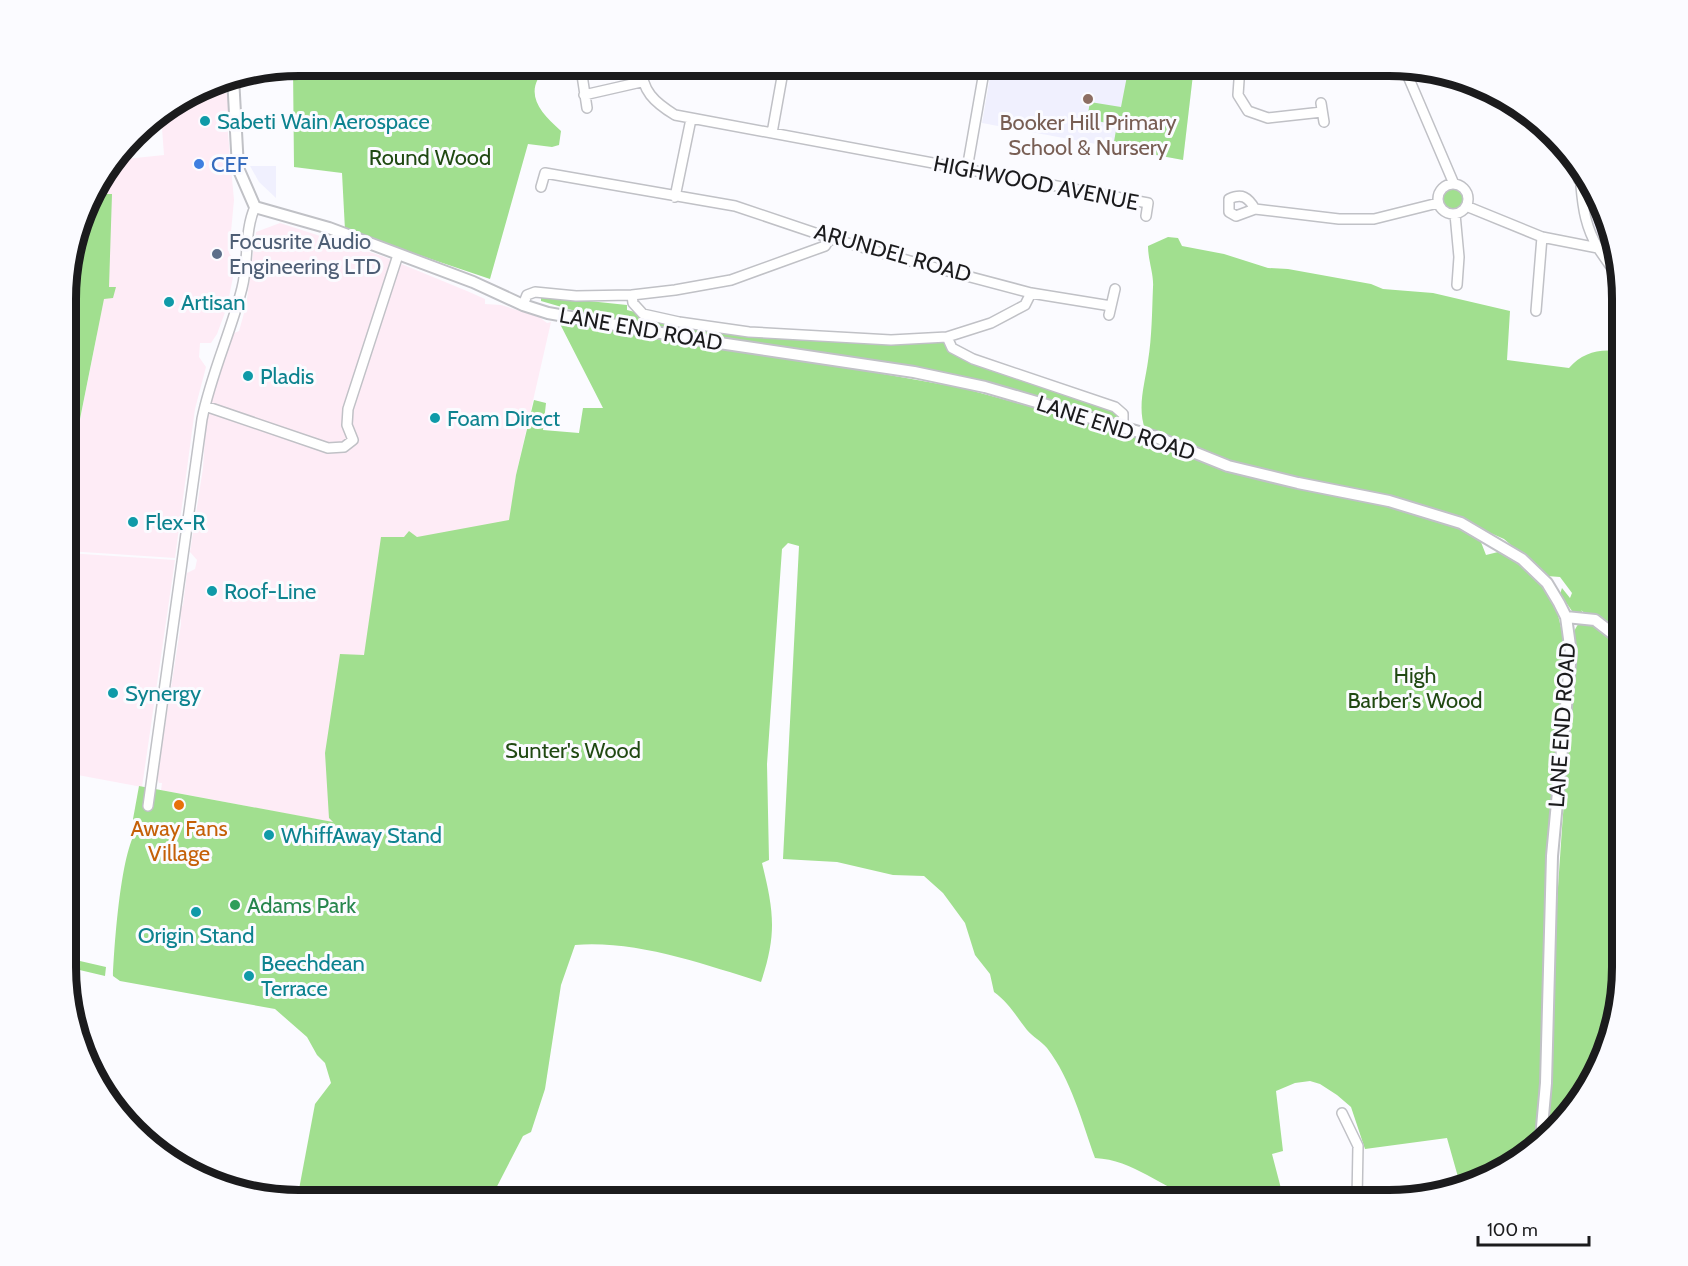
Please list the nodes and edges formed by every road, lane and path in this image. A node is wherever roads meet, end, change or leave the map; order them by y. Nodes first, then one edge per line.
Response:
1 (582, 76) edge
2 (641, 76) edge
3 (782, 76) edge
4 (983, 76) edge
5 (1239, 76) edge
6 (1409, 77) edge
7 (641, 82) junction
8 (234, 86) edge
9 (584, 95) junction
10 (587, 108) dead end
11 (1322, 113) dead end
12 (691, 119) junction
13 (772, 133) junction
14 (967, 169) junction
15 (1579, 183) edge
16 (1454, 184) junction
17 (541, 187) dead end
18 (1580, 187) joint
19 (675, 197) junction
20 (1438, 203) junction
21 (1466, 206) junction
22 (255, 207) junction
23 (1255, 209) dead end
24 (1455, 214) junction
25 (1146, 216) dead end
26 (1542, 237) junction
27 (830, 238) junction
28 (1598, 248) junction
29 (398, 255) junction
30 (1609, 263) edge
31 (1457, 285) dead end
32 (1115, 289) dead end
33 (1031, 293) junction
34 (632, 295) junction
35 (523, 305) junction
36 (1536, 310) dead end
37 (947, 337) junction
38 (205, 406) junction
39 (1123, 429) junction
40 (1566, 617) junction
41 (1612, 633) edge
42 (148, 806) dead end
43 (1342, 1113) dead end
44 (1542, 1128) edge
45 (1357, 1190) edge

1 - 9 street
2 - 7 street
3 - 13 street
4 - 14 street
5 - 11 street
6 - 16 street
7 - 9 street
7 - 12 street, HIGHWOOD AVENUE
8 - 22 street
9 - 10 street
12 - 13 street, HIGHWOOD AVENUE
12 - 19 street
13 - 14 street, HIGHWOOD AVENUE
14 - 25 street, HIGHWOOD AVENUE
15 - 18 street
16 - 20 street
16 - 21 street
17 - 19 street, ARUNDEL ROAD
18 - 28 street
19 - 27 street, ARUNDEL ROAD
20 - 23 street
20 - 24 street
21 - 24 street
21 - 26 street
22 - 29 street, LANE END ROAD
22 - 38 street
24 - 31 street
26 - 28 street
26 - 36 street
27 - 33 street, ARUNDEL ROAD
27 - 34 street
28 - 30 street
29 - 35 street, LANE END ROAD
29 - 38 street
32 - 33 street, ARUNDEL ROAD
33 - 37 street
34 - 35 street
34 - 37 street
35 - 39 street, LANE END ROAD
37 - 39 street
38 - 42 street
39 - 40 street, LANE END ROAD
40 - 41 street
40 - 44 street, LANE END ROAD
43 - 45 street

